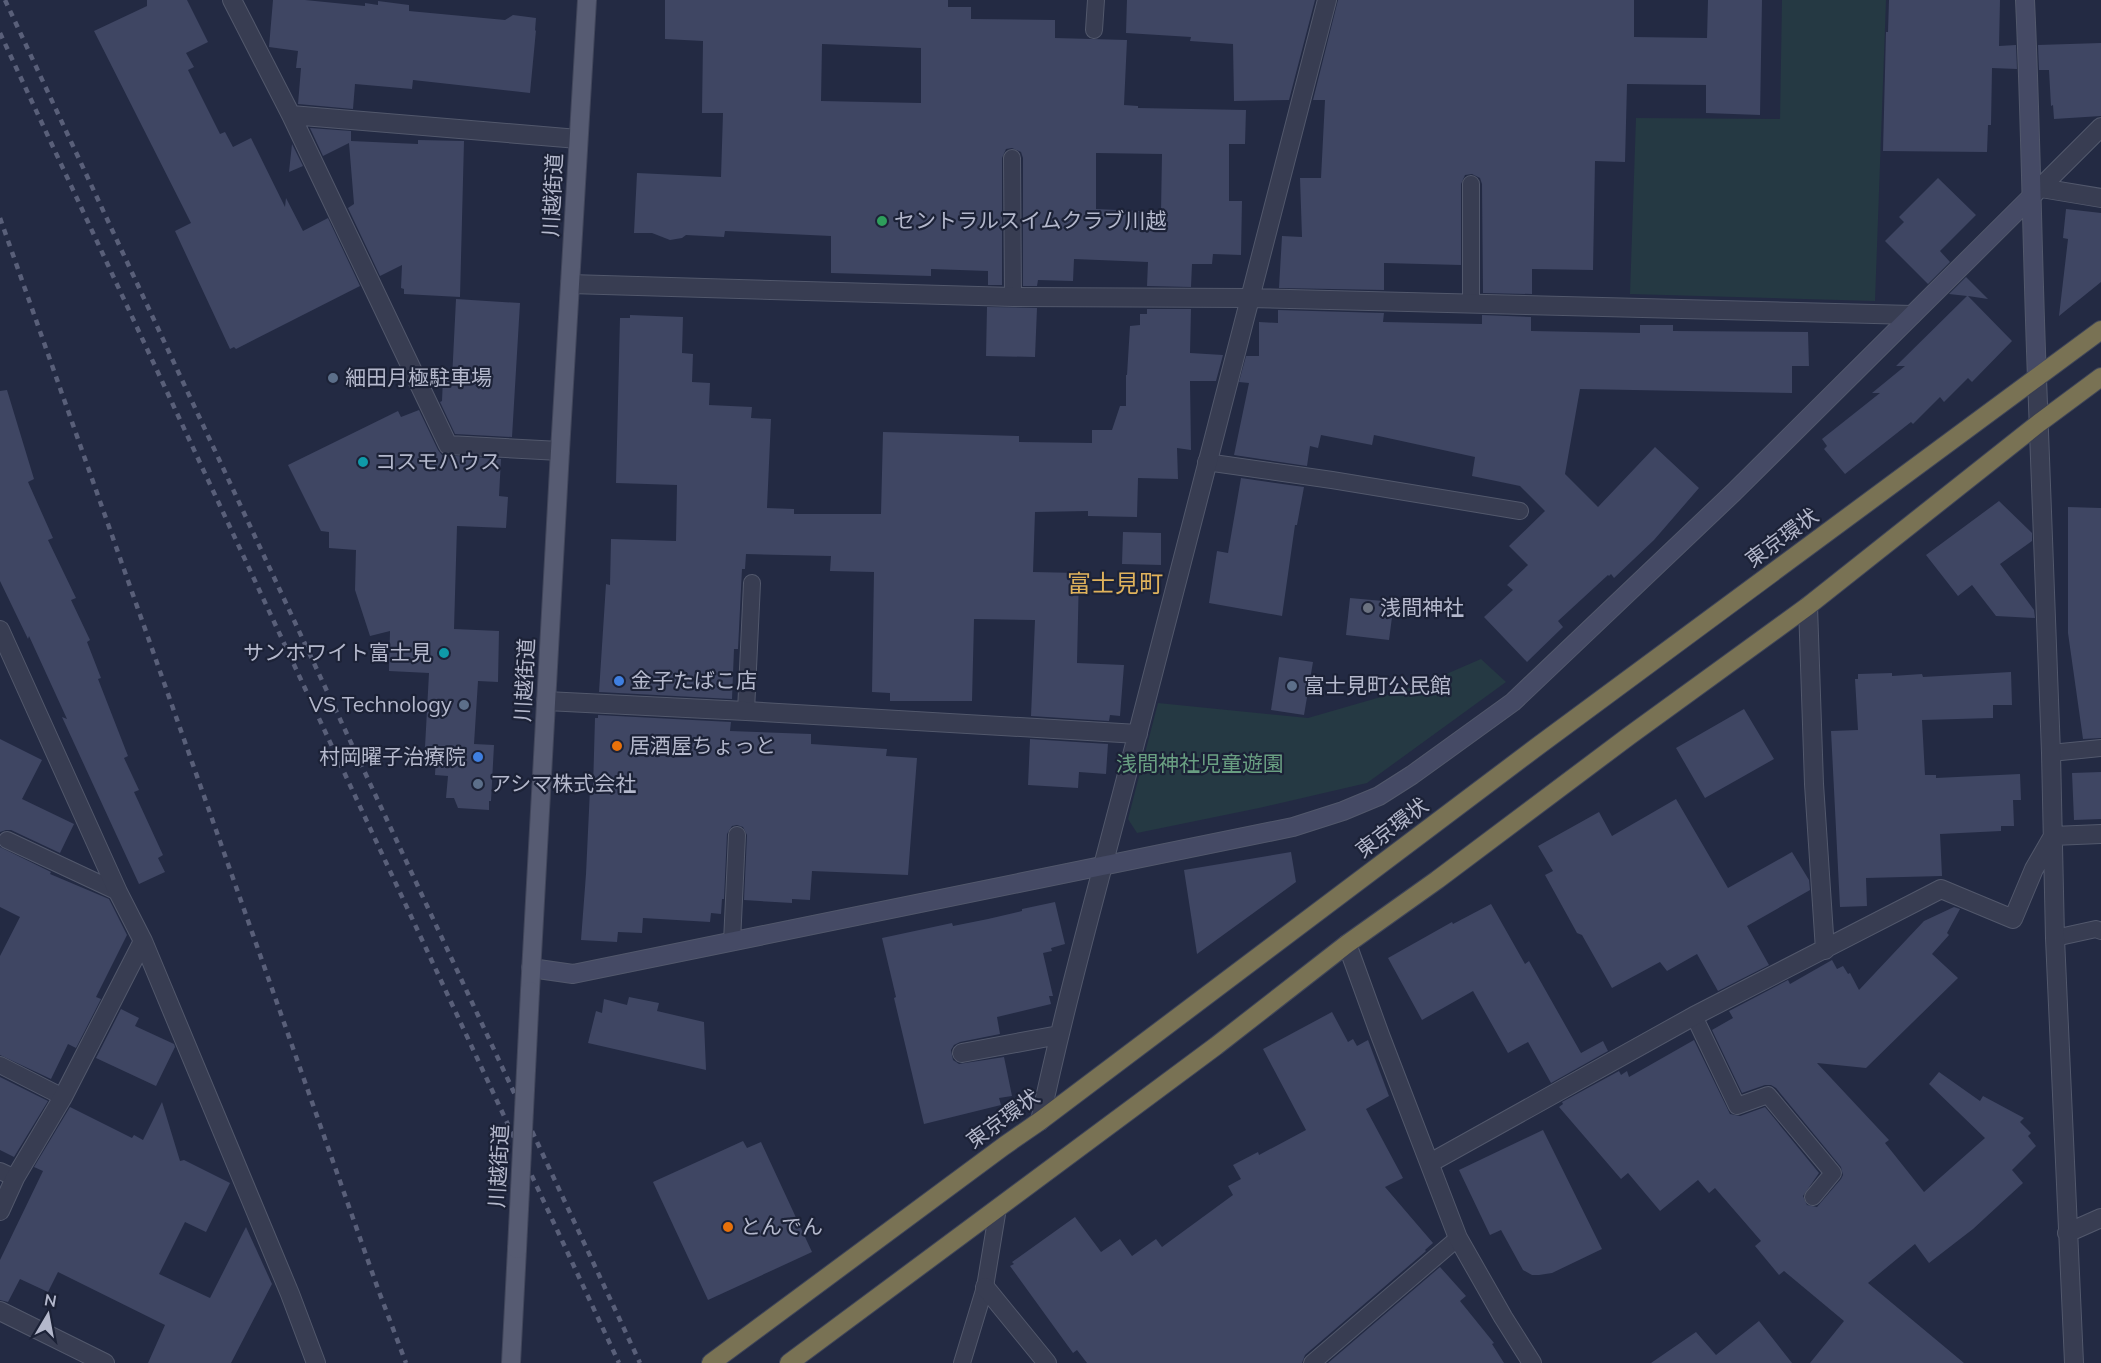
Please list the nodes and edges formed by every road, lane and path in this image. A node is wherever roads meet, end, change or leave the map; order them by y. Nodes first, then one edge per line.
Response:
1 (232, 0) edge
2 (587, 0) edge
3 (1096, 0) edge
4 (1327, 0) edge
5 (2025, 0) edge
6 (1094, 30) dead end
7 (291, 115) junction
8 (2101, 127) edge
9 (578, 140) junction
10 (1012, 158) dead end
11 (1471, 184) dead end
12 (2036, 193) junction
13 (2101, 198) edge
14 (570, 284) junction
15 (1013, 297) junction
16 (1248, 298) junction
17 (1471, 304) junction
18 (1912, 315) junction
19 (2101, 330) edge
20 (2101, 377) edge
21 (2037, 378) junction
22 (2039, 423) junction
23 (560, 451) junction
24 (1206, 462) junction
25 (1520, 511) dead end
26 (752, 583) dead end
27 (1808, 606) junction
28 (0, 630) edge
29 (546, 701) junction
30 (746, 711) junction
31 (1138, 734) junction
32 (2101, 748) edge
33 (2051, 753) junction
34 (2101, 834) edge
35 (737, 835) dead end
36 (2053, 836) junction
37 (7, 840) dead end
38 (1104, 864) junction
39 (118, 892) junction
40 (2101, 931) edge
41 (2055, 938) junction
42 (143, 941) junction
43 (732, 942) junction
44 (1347, 944) junction
45 (1825, 950) junction
46 (531, 968) junction
47 (1694, 1016) junction
48 (1059, 1035) junction
49 (962, 1053) dead end
50 (0, 1065) edge
51 (63, 1098) junction
52 (1040, 1121) junction
53 (1430, 1163) junction
54 (8, 1175) edge
55 (1813, 1197) dead end
56 (998, 1208) junction
57 (0, 1211) edge
58 (2101, 1218) edge
59 (2067, 1233) junction
60 (1458, 1238) junction
61 (985, 1287) junction
62 (0, 1311) edge
63 (105, 1363) edge
64 (316, 1363) edge
65 (511, 1363) edge
66 (711, 1363) edge
67 (789, 1363) edge
68 (962, 1363) edge
69 (1047, 1363) edge
70 (1312, 1363) edge
71 (1532, 1363) edge
72 (2074, 1363) edge

1 - 7 street
2 - 9 main road, 川越街道
3 - 6 lane
4 - 16 street
5 - 12 street
7 - 9 street
7 - 23 street
8 - 12 street
9 - 14 main road, 川越街道
10 - 15 lane
11 - 17 lane
12 - 13 street
12 - 18 street
12 - 21 street
14 - 15 street
14 - 23 main road, 川越街道
15 - 16 street
16 - 17 street
16 - 24 street
17 - 18 street
18 - 38 street
19 - 21 highway, 東京環状
20 - 22 highway
21 - 22 street
21 - 52 highway, 東京環状
22 - 27 highway
22 - 33 street
23 - 29 main road, 川越街道
24 - 25 lane
24 - 31 street
26 - 30 lane
27 - 44 highway
27 - 45 street
28 - 39 street
29 - 30 street
29 - 46 main road, 川越街道
30 - 31 street
31 - 38 street
32 - 33 lane
33 - 36 street
34 - 36 street
35 - 43 lane
36 - 41 street
36 - 45 street
37 - 39 lane
38 - 43 street
38 - 48 street
39 - 42 street
40 - 41 lane
41 - 59 street
42 - 51 street
42 - 64 street
43 - 46 street
44 - 53 street
44 - 56 highway
45 - 47 street
46 - 65 main road, 川越街道, bridge
47 - 53 street
47 - 55 lane
48 - 49 street
48 - 52 street
50 - 51 lane
51 - 54 street
52 - 66 highway, 東京環状
53 - 60 street
54 - 57 street
56 - 61 lane
56 - 67 highway
58 - 59 street
59 - 72 street
60 - 70 lane
60 - 71 street
61 - 68 lane
61 - 69 street
62 - 63 street

